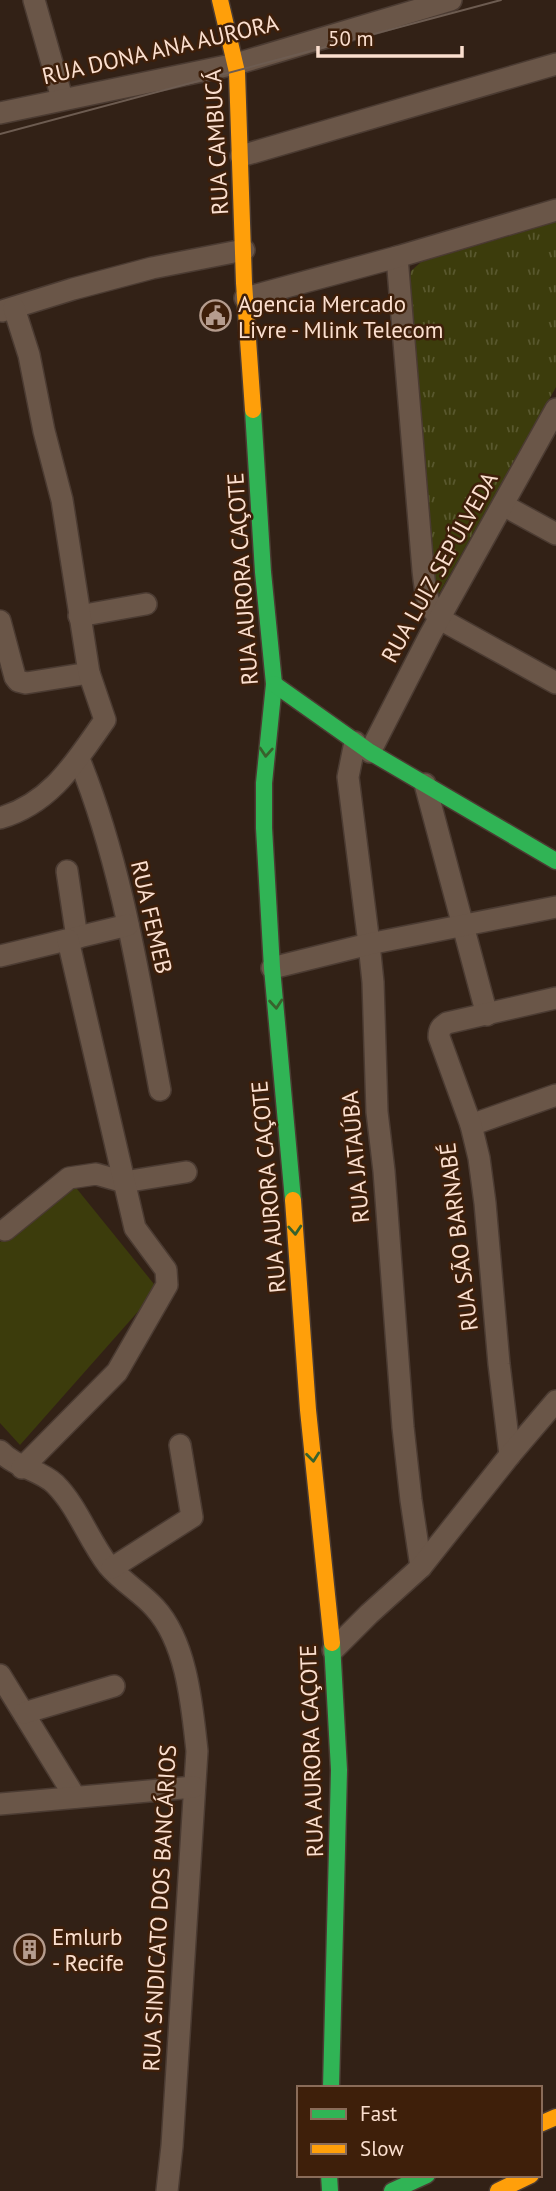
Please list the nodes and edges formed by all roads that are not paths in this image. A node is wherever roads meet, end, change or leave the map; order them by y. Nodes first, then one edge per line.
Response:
1 (34, 0) edge
2 (220, 0) edge
3 (451, 0) edge
4 (236, 64) junction
5 (556, 64) edge
6 (62, 98) junction
7 (0, 113) edge
8 (241, 156) junction
9 (556, 210) edge
10 (244, 250) junction
11 (397, 257) junction
12 (245, 290) junction
13 (7, 310) edge
14 (556, 409) edge
15 (503, 505) junction
16 (556, 534) edge
17 (146, 604) dead end
18 (79, 616) junction
19 (440, 619) junction
20 (0, 621) edge
21 (89, 673) junction
22 (556, 683) edge
23 (274, 684) junction
24 (362, 747) junction
25 (79, 759) junction
26 (425, 784) junction
27 (0, 818) edge
28 (556, 862) edge
29 (67, 871) dead end
30 (556, 906) edge
31 (128, 925) junction
32 (461, 926) junction
33 (73, 939) junction
34 (369, 944) junction
35 (0, 956) edge
36 (272, 968) junction
37 (556, 998) edge
38 (486, 1015) junction
39 (160, 1090) dead end
40 (556, 1095) edge
41 (471, 1125) junction
42 (187, 1172) dead end
43 (124, 1182) junction
44 (2, 1227) edge
45 (556, 1401) edge
46 (180, 1445) dead end
47 (0, 1451) edge
48 (510, 1455) junction
49 (22, 1468) junction
50 (421, 1567) junction
51 (112, 1569) junction
52 (333, 1650) junction
53 (0, 1675) edge
54 (114, 1686) dead end
55 (23, 1713) junction
56 (194, 1787) junction
57 (75, 1797) junction
58 (0, 1804) edge
59 (331, 2086) edge
60 (423, 2177) edge
61 (527, 2177) edge
62 (167, 2191) edge
63 (392, 2191) edge
64 (498, 2191) edge

1 - 6 street
2 - 4 main road, RUA CAMBUCÁ
3 - 4 street, RUA DONA ANA AURORA
4 - 6 street, RUA DONA ANA AURORA
4 - 8 main road, RUA CAMBUCÁ
5 - 8 street
6 - 7 street, RUA DONA ANA AURORA
8 - 10 main road, RUA CAMBUCÁ
9 - 11 street
10 - 12 main road, RUA CAMBUCÁ
10 - 13 street
11 - 12 street
11 - 19 street
12 - 23 main road, RUA AURORA CAÇOTE
13 - 18 street
14 - 15 street, RUA LUIZ SEPÚLVEDA
15 - 16 street
15 - 19 street, RUA LUIZ SEPÚLVEDA
17 - 18 street
18 - 21 street
19 - 22 street
19 - 24 street, RUA LUIZ SEPÚLVEDA
20 - 21 street
21 - 25 street
23 - 24 main road
23 -> 36 main road, RUA AURORA CAÇOTE
24 - 26 main road
24 - 34 street, RUA JATAÚBA
25 - 27 street
25 - 31 street, RUA FEMEB
26 - 28 main road
26 - 32 street
29 - 33 street
30 - 32 street
31 - 33 street
31 - 39 street, RUA FEMEB
32 - 34 street
32 - 38 street
33 - 35 street
33 - 43 street
34 - 36 street
34 - 50 street, RUA JATAÚBA
36 -> 52 main road, RUA AURORA CAÇOTE
37 - 38 street
38 - 41 street, RUA SÃO BARNABÉ
40 - 41 street
41 - 48 street, RUA SÃO BARNABÉ
42 - 43 street
43 - 44 street
43 - 49 street
45 - 48 street
46 - 51 street
47 - 49 street, RUA SINDICATO DOS BANCÁRIOS
48 - 50 street
49 - 51 street, RUA SINDICATO DOS BANCÁRIOS
50 - 52 street
51 - 56 street, RUA SINDICATO DOS BANCÁRIOS
52 - 59 main road, RUA AURORA CAÇOTE
53 - 55 street
54 - 55 street
55 - 57 street
56 - 57 street
56 - 62 street, RUA SINDICATO DOS BANCÁRIOS
57 - 58 street
60 - 63 main road
61 - 64 main road

